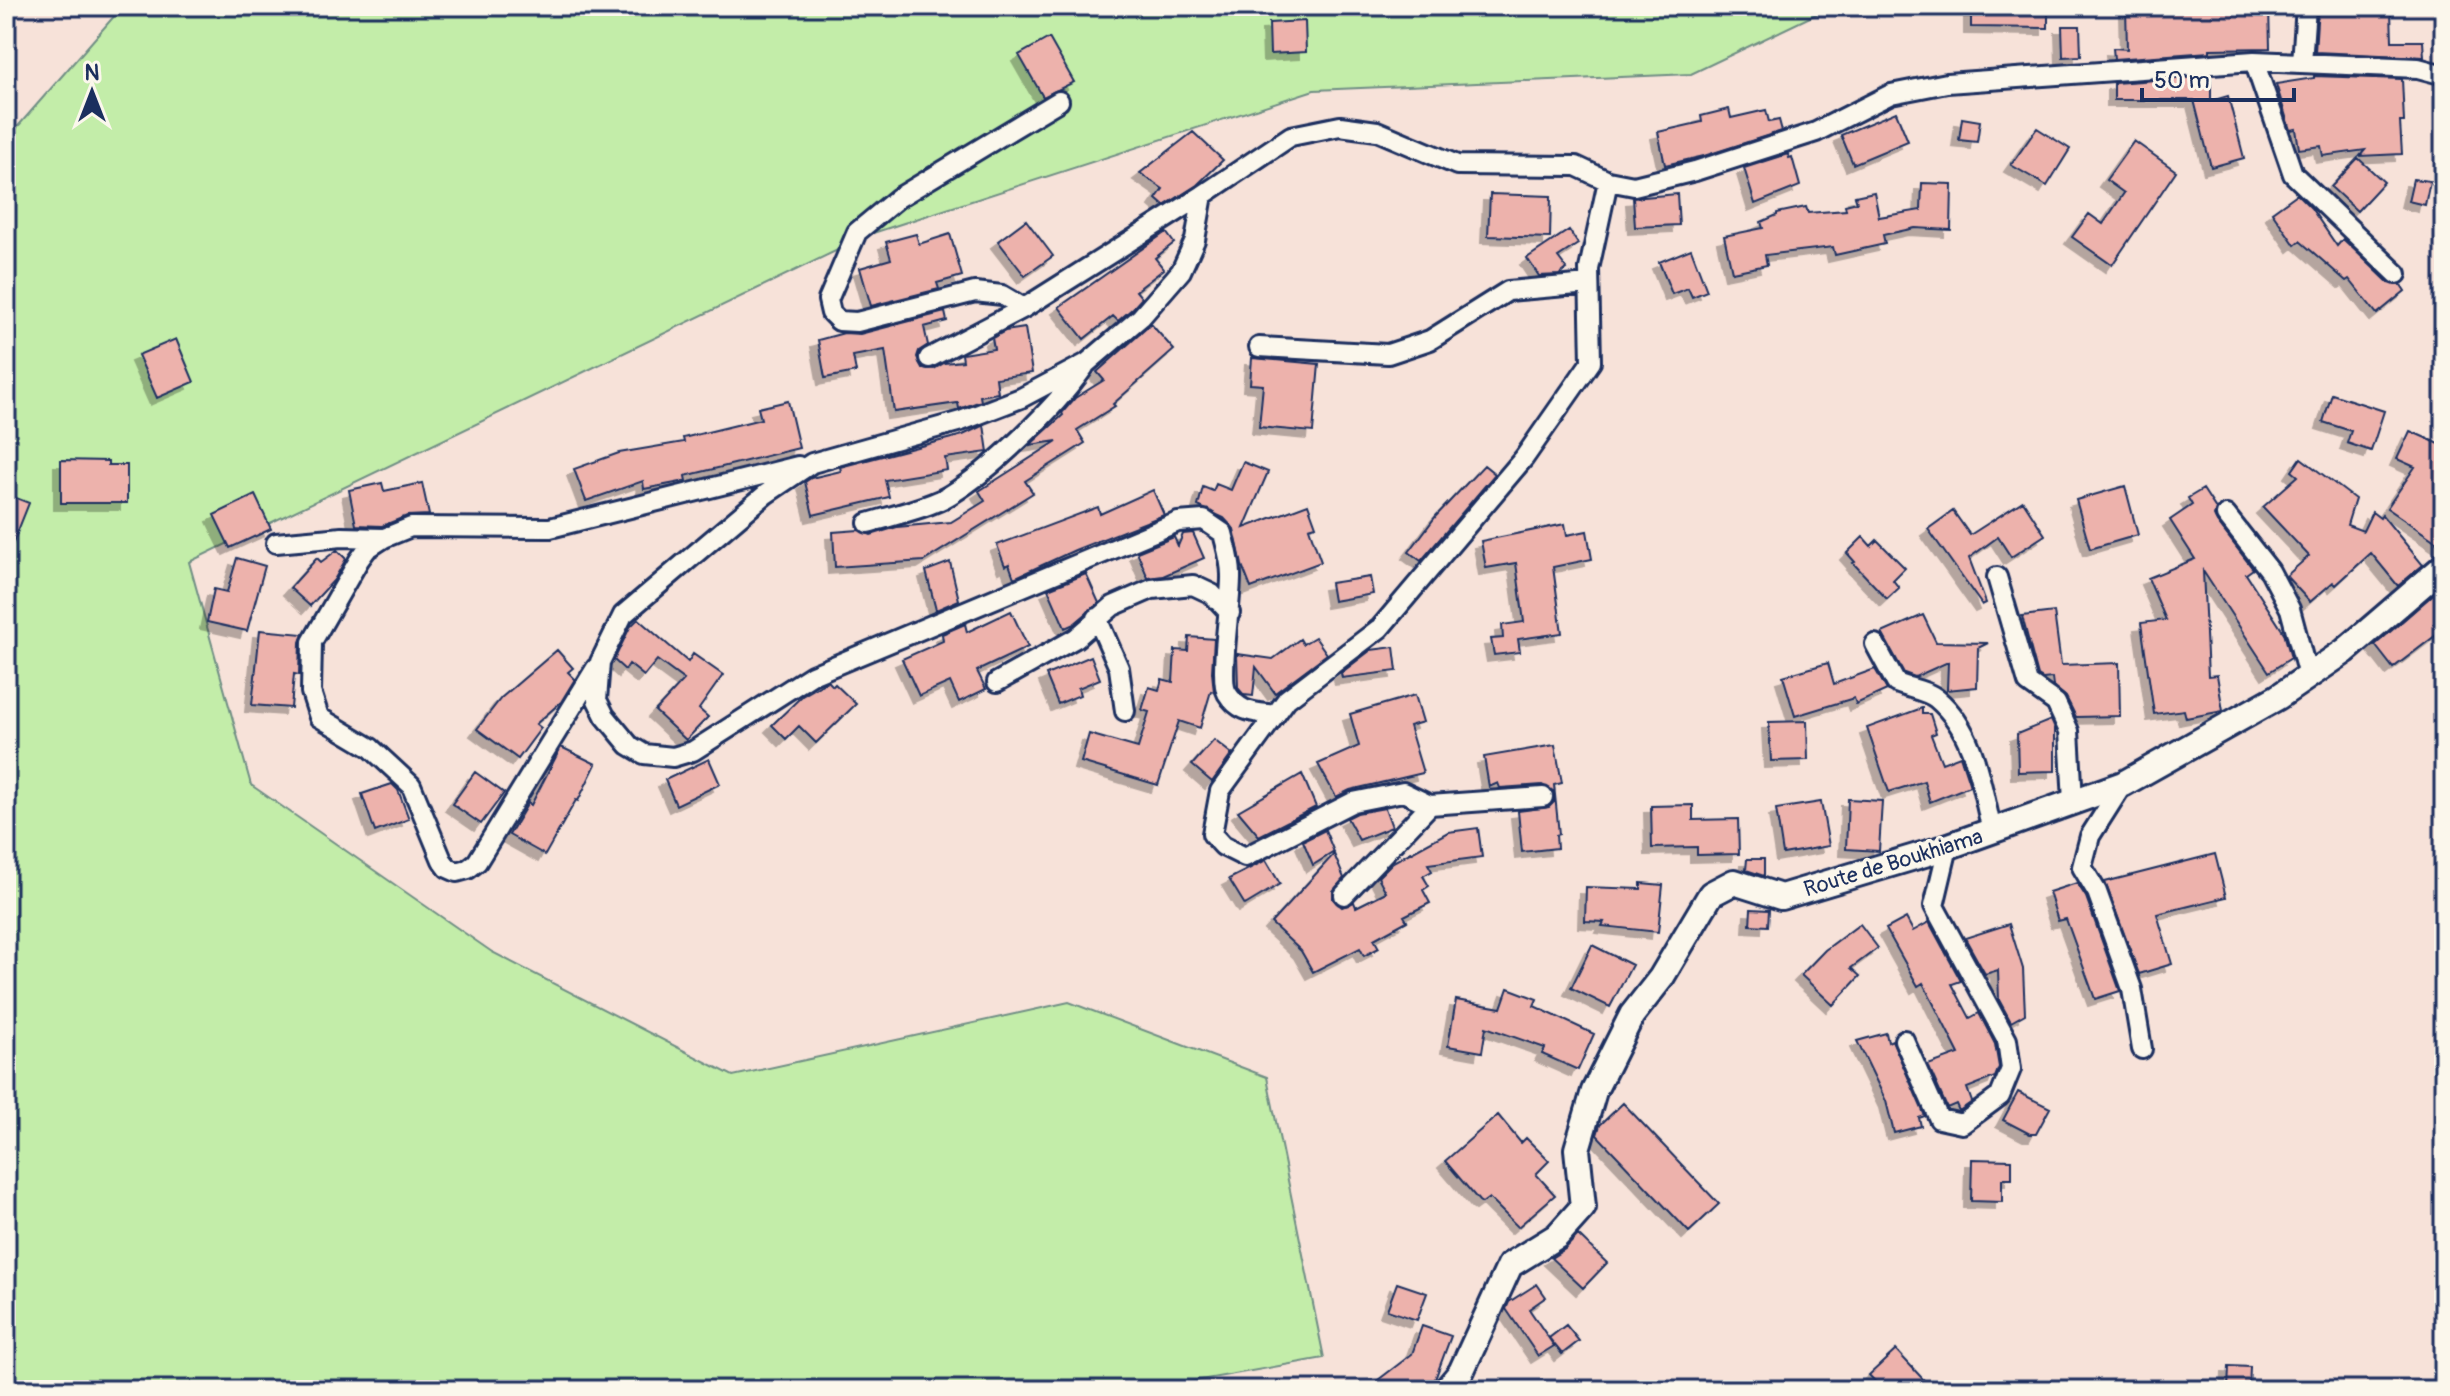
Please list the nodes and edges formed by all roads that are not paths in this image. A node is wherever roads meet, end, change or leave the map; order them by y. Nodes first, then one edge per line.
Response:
1 (2306, 6) edge
2 (2254, 61) junction
3 (2302, 63) junction
4 (2444, 75) edge
5 (1059, 101) dead end
6 (1608, 181) junction
7 (1203, 195) junction
8 (2397, 274) dead end
9 (1589, 284) junction
10 (1024, 308) junction
11 (1259, 347) dead end
12 (929, 358) dead end
13 (1087, 363) junction
14 (812, 463) junction
15 (2226, 515) dead end
16 (868, 523) dead end
17 (384, 538) junction
18 (276, 543) dead end
19 (2444, 566) edge
20 (1997, 577) dead end
21 (1230, 613) junction
22 (1097, 618) junction
23 (1875, 644) dead end
24 (600, 662) junction
25 (2308, 676) junction
26 (997, 682) dead end
27 (1125, 711) dead end
28 (1275, 715) junction
29 (2123, 784) junction
30 (1543, 797) dead end
31 (2073, 801) junction
32 (1430, 805) junction
33 (1992, 831) junction
34 (1948, 847) junction
35 (1344, 895) dead end
36 (1904, 1040) dead end
37 (2142, 1049) dead end
38 (1446, 1390) edge

1 - 3 street
2 - 3 street
2 - 6 street
2 - 8 street
3 - 4 street
5 - 10 street
6 - 7 street
6 - 9 street
7 - 10 street
7 - 13 street
9 - 11 street
9 - 28 street
10 - 12 street
13 - 14 street
13 - 16 street
14 - 17 street
14 - 24 street
15 - 25 street
17 - 18 street
17 - 24 street
19 - 25 street, Route de Boukhiama
20 - 31 street
21 - 22 street
21 - 24 street
21 - 28 street
22 - 26 street
22 - 27 street
23 - 33 street
25 - 29 street, Route de Boukhiama
28 - 32 street
29 - 31 street, Route de Boukhiama
29 - 37 street
30 - 32 street
31 - 33 street, Route de Boukhiama
32 - 35 street
33 - 34 street, Route de Boukhiama
34 - 36 street
34 - 38 street, Route de Boukhiama

